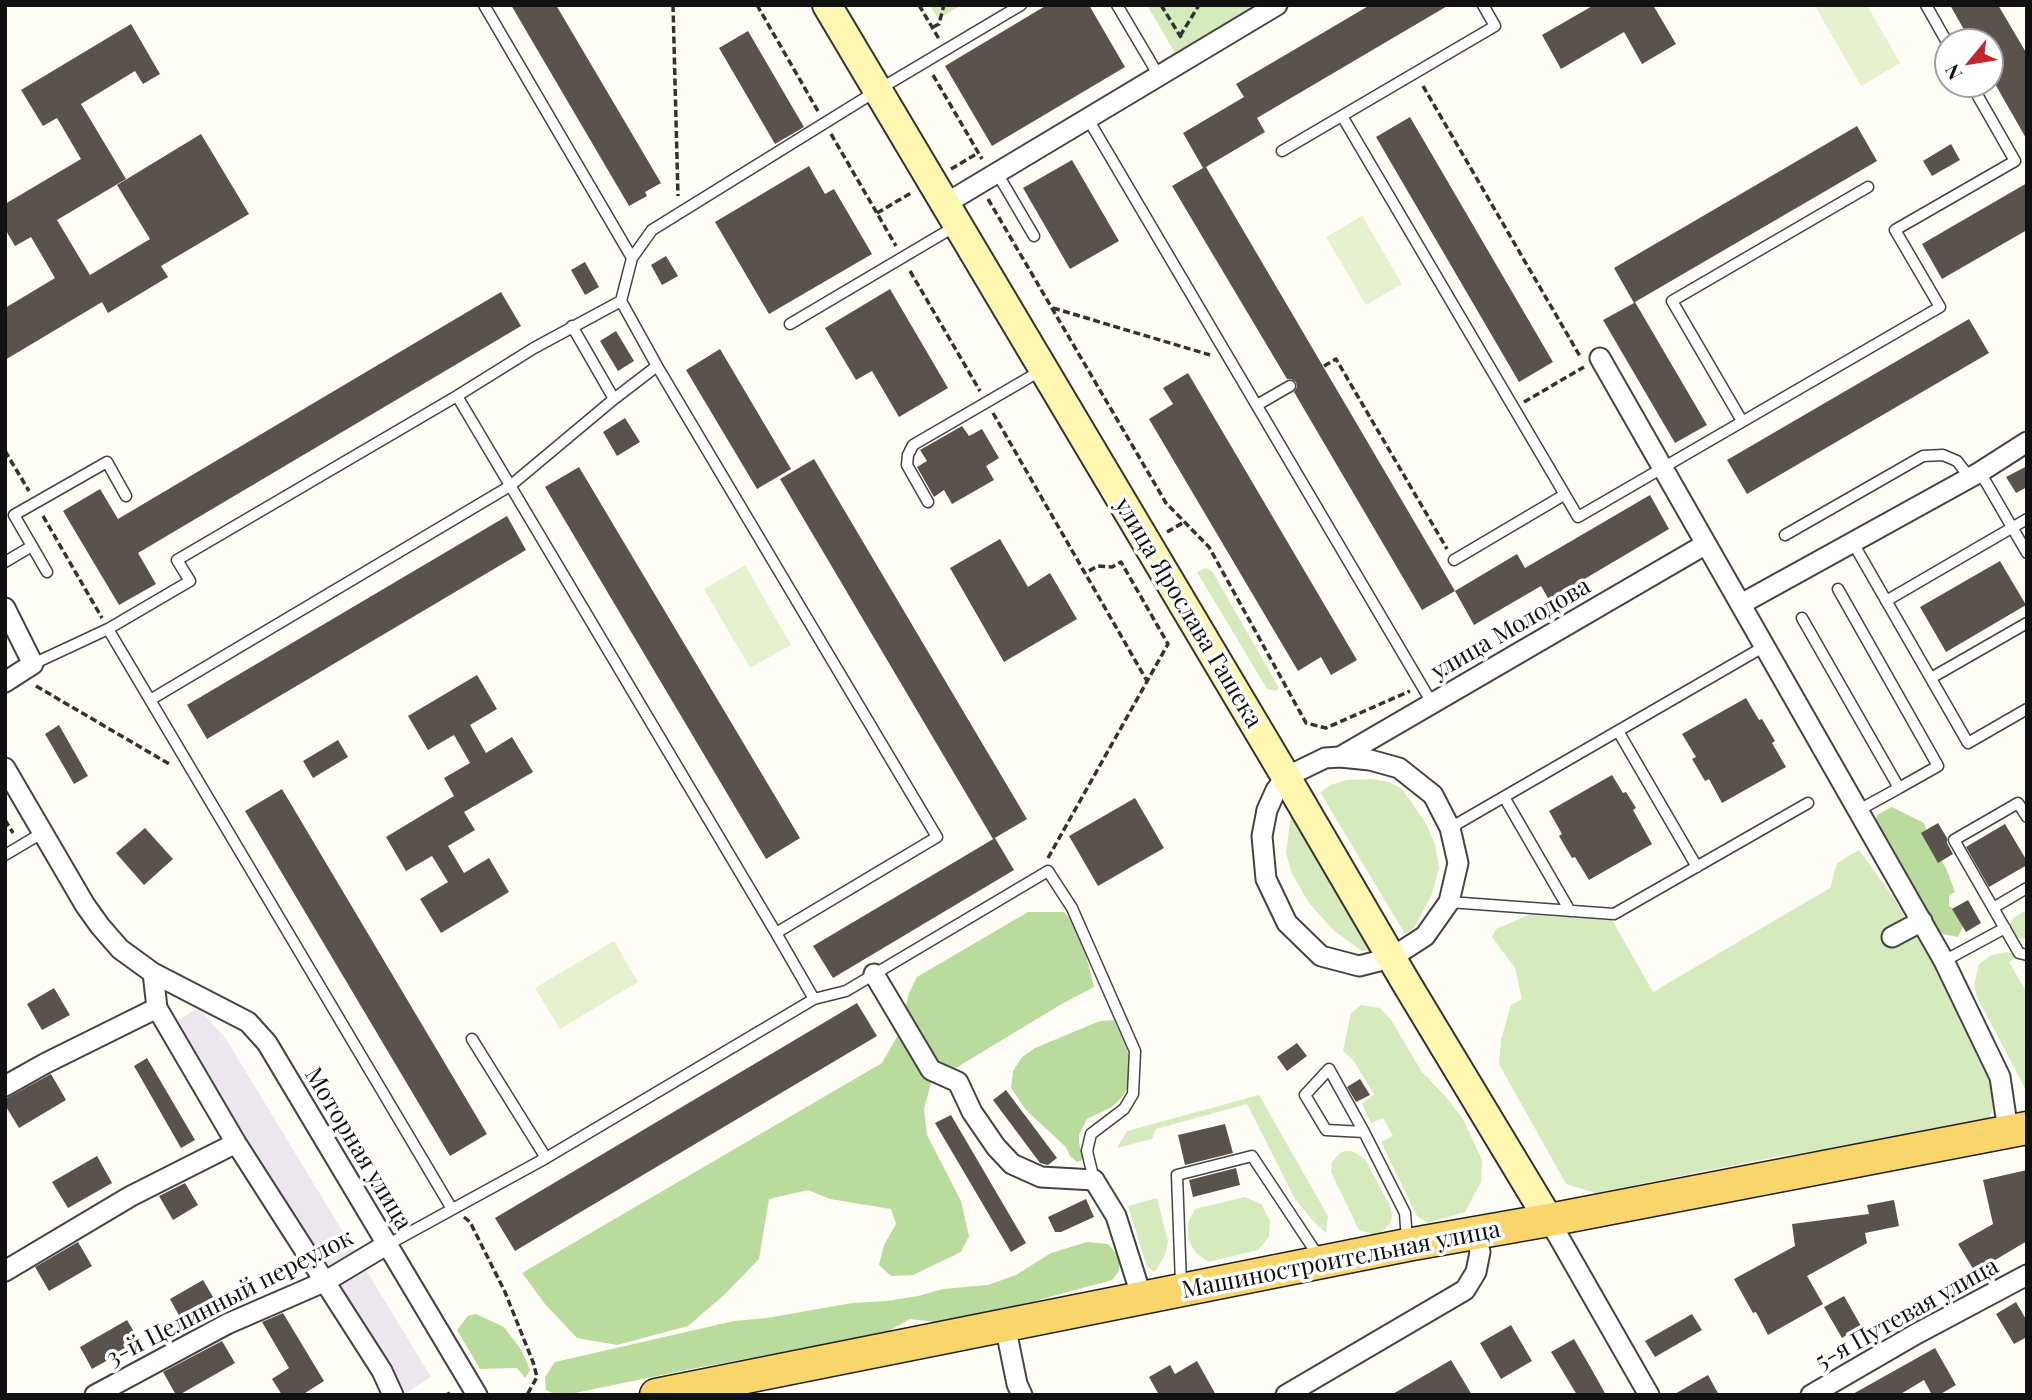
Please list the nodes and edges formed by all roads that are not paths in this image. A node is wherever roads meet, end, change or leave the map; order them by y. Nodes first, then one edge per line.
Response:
1 (484, 5) edge
2 (827, 5) edge
3 (1021, 5) edge
4 (1116, 5) edge
5 (1278, 5) edge
6 (1483, 5) edge
7 (1926, 5) edge
8 (1939, 28) edge
9 (1159, 76) junction
10 (878, 90) junction
11 (1979, 98) edge
12 (1342, 116) junction
13 (1088, 118) junction
14 (1282, 151) dead end
15 (989, 178) junction
16 (1867, 187) dead end
17 (951, 214) junction
18 (1034, 236) dead end
19 (632, 258) junction
20 (621, 301) junction
21 (790, 324) dead end
22 (572, 326) junction
23 (1600, 358) dead end
24 (657, 366) junction
25 (1044, 370) junction
26 (1290, 386) dead end
27 (457, 396) junction
28 (614, 399) junction
29 (1257, 405) junction
30 (1742, 421) junction
31 (2027, 442) edge
32 (1662, 467) junction
33 (1975, 475) junction
34 (510, 486) junction
35 (1564, 495) junction
36 (127, 496) dead end
37 (928, 502) dead end
38 (2027, 519) edge
39 (2012, 528) junction
40 (1785, 534) dead end
41 (1853, 543) junction
42 (1706, 544) junction
43 (32, 546) junction
44 (2027, 553) edge
45 (1454, 560) road end
46 (5, 562) edge
47 (47, 572) dead end
48 (1838, 589) dead end
49 (1886, 601) junction
50 (1741, 604) junction
51 (5, 608) edge
52 (1802, 618) dead end
53 (2027, 623) edge
54 (108, 629) junction
55 (1765, 646) junction
56 (33, 664) junction
57 (11, 678) edge
58 (1931, 678) junction
59 (150, 700) junction
60 (1432, 703) junction
61 (2027, 709) edge
62 (1618, 731) junction
63 (1340, 757) junction
64 (5, 768) edge
65 (1286, 777) junction
66 (1899, 788) junction
67 (1504, 797) junction
68 (1808, 803) dead end
69 (1859, 810) junction
70 (2027, 817) edge
71 (1450, 828) junction
72 (43, 833) junction
73 (5, 855) edge
74 (1697, 867) junction
75 (2027, 888) edge
76 (1448, 902) junction
77 (1993, 908) junction
78 (1570, 911) junction
79 (1922, 921) junction
80 (2005, 928) junction
81 (776, 933) junction
82 (1892, 937) dead end
83 (2024, 952) edge
84 (1391, 958) junction
85 (1944, 961) junction
86 (153, 973) junction
87 (874, 974) junction
88 (814, 999) junction
89 (157, 1008) junction
90 (472, 1039) dead end
91 (5, 1086) edge
92 (2017, 1130) edge
93 (1364, 1132) junction
94 (236, 1143) junction
95 (546, 1158) junction
96 (1094, 1181) junction
97 (453, 1209) junction
98 (1549, 1220) junction
99 (1476, 1234) junction
100 (386, 1245) junction
101 (1407, 1245) junction
102 (1324, 1263) junction
103 (5, 1271) edge
104 (2027, 1275) edge
105 (326, 1281) junction
106 (1181, 1290) junction
107 (1142, 1298) junction
108 (1005, 1325) junction
109 (95, 1395) edge
110 (393, 1395) edge
111 (477, 1395) edge
112 (656, 1395) edge
113 (1021, 1395) edge
114 (1286, 1395) edge
115 (1648, 1395) edge
116 (1811, 1395) edge

1 - 19 lane
2 - 10 main road, улица Ярослава Гашека
3 - 10 lane
4 - 9 lane
5 - 9 street
6 - 12 lane
7 - 8 lane
9 - 13 street
10 - 17 main road, улица Ярослава Гашека
10 - 19 lane
11 - 30 lane
12 - 14 lane
12 - 35 lane
13 - 15 street
13 - 29 lane
15 - 17 street
15 - 18 lane
16 - 30 lane
17 - 21 lane
17 - 25 main road, улица Ярослава Гашека
19 - 20 lane
20 - 22 lane
20 - 24 lane
22 - 27 lane
22 - 28 lane
23 - 32 street
24 - 28 lane
24 - 81 lane
25 - 37 lane
25 - 65 main road, улица Ярослава Гашека
26 - 29 lane
27 - 34 lane
27 - 54 lane
28 - 34 lane
29 - 60 lane
30 - 32 lane
31 - 33 street
32 - 35 lane
32 - 42 street
33 - 39 lane
33 - 40 lane
33 - 41 street
34 - 59 lane
34 - 81 lane
35 - 45 lane
36 - 43 lane
38 - 39 lane
39 - 44 lane
39 - 49 lane
41 - 49 lane
41 - 50 street
42 - 50 street
42 - 60 street, улица Молодова
43 - 46 lane
43 - 47 lane
48 - 66 lane
49 - 58 lane
50 - 55 street
51 - 56 street
52 - 66 lane
53 - 58 lane
54 - 56 lane
54 - 59 lane
55 - 62 lane
55 - 69 street
56 - 57 street
58 - 61 lane
59 - 97 lane
60 - 63 street, улица Молодова
62 - 67 lane
62 - 74 lane
63 - 65 street
63 - 71 street
64 - 72 street, Моторная улица
65 - 84 main road, улица Ярослава Гашека
65 - 84 street
66 - 69 lane
67 - 71 lane
67 - 78 lane
68 - 74 lane
69 - 79 street
70 - 77 lane
71 - 76 street
72 - 73 lane
72 - 86 street, Моторная улица
74 - 78 lane
75 - 77 lane
76 - 78 lane
76 - 84 street
77 - 80 lane
79 - 82 street
79 - 85 street
80 - 83 lane
80 - 85 lane
81 - 88 lane
84 - 98 main road, улица Ярослава Гашека
85 - 92 street
86 - 89 street
86 - 100 street, Моторная улица
87 - 88 lane
87 - 96 street
87 - 96 lane
88 - 95 lane
89 - 91 street
89 - 94 street
90 - 95 lane
92 - 98 main road, Машиностроительная улица
93 - 93 lane
93 - 101 lane
94 - 103 street
94 - 105 street
95 - 97 lane
96 - 107 street
97 - 100 lane
98 - 99 main road, Машиностроительная улица
98 - 115 street
99 - 101 main road, Машиностроительная улица
99 - 114 street
100 - 105 street, 3-й Целинный переулок
100 - 111 street, Моторная улица
101 - 102 main road, Машиностроительная улица
102 - 106 main road, Машиностроительная улица
102 - 106 lane
104 - 116 street, 5-я Путевая улица
105 - 109 street, 3-й Целинный переулок
105 - 110 street
106 - 107 main road, Машиностроительная улица
107 - 108 main road, Машиностроительная улица
108 - 112 main road, Машиностроительная улица
108 - 113 street

